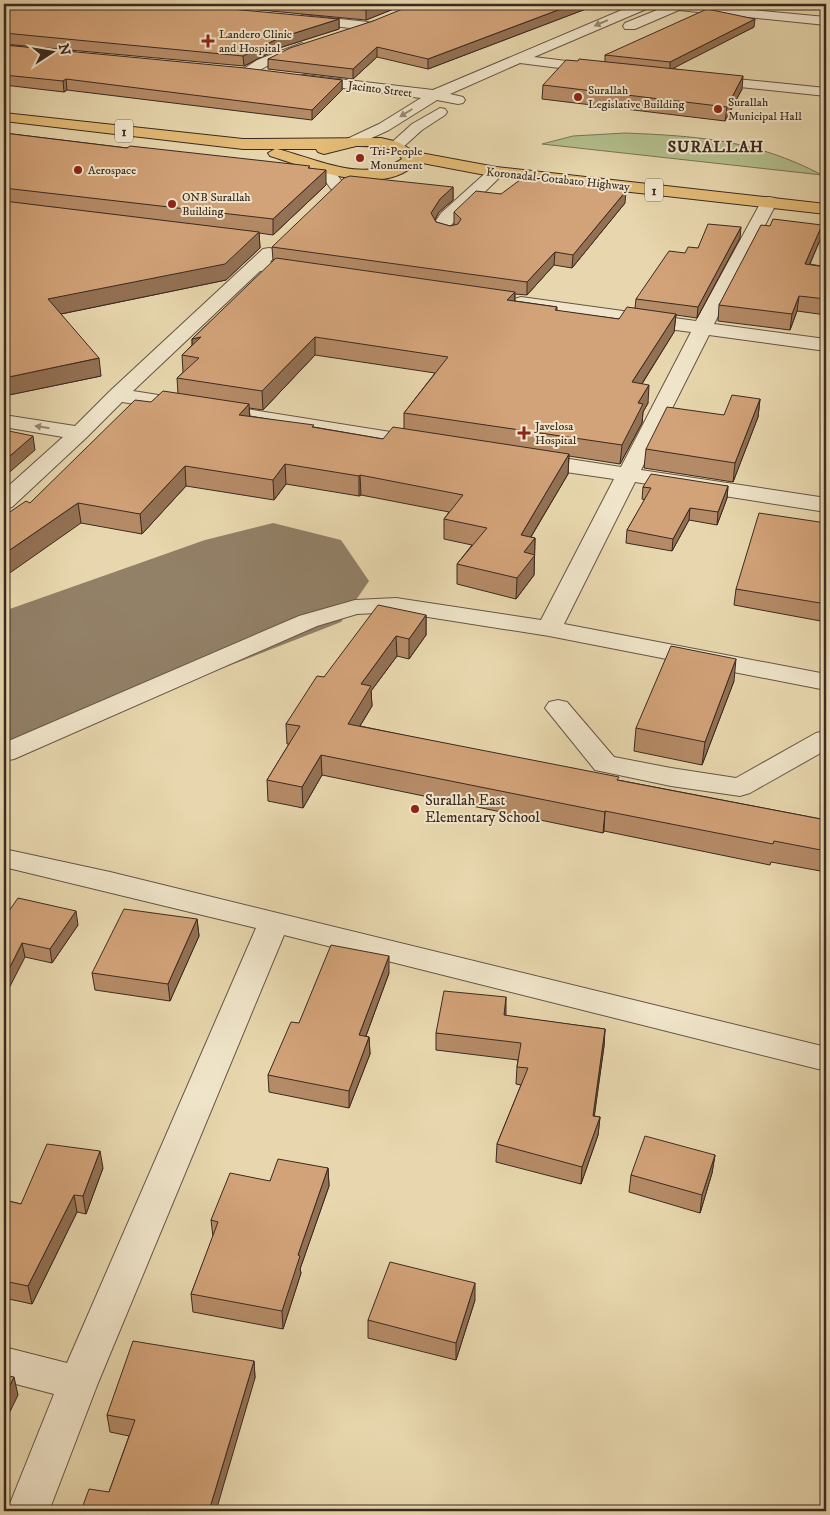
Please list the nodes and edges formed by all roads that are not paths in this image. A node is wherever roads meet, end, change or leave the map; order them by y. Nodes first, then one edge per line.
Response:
1 (646, 4) edge
2 (655, 4) edge
3 (680, 5) edge
4 (290, 18) edge
5 (826, 21) edge
6 (333, 36) edge
7 (317, 42) edge
8 (519, 59) junction
9 (541, 63) junction
10 (610, 70) edge
11 (227, 71) edge
12 (246, 72) junction
13 (265, 75) edge
14 (294, 78) edge
15 (688, 78) edge
16 (826, 92) edge
17 (435, 95) junction
18 (458, 100) junction
19 (4, 117) edge
20 (346, 143) junction
21 (244, 144) junction
22 (396, 146) junction
23 (410, 156) junction
24 (322, 167) junction
25 (393, 171) junction
26 (489, 171) junction
27 (366, 175) junction
28 (769, 202) junction
29 (826, 209) edge
30 (450, 232) edge
31 (259, 241) edge
32 (256, 265) junction
33 (326, 275) edge
34 (504, 301) edge
35 (702, 329) junction
36 (826, 346) edge
37 (117, 395) junction
38 (4, 421) edge
39 (80, 433) junction
40 (442, 446) edge
41 (510, 457) edge
42 (629, 475) junction
43 (4, 502) edge
44 (826, 505) edge
45 (549, 629) junction
46 (826, 682) edge
47 (558, 708) dead end
48 (826, 739) edge
49 (4, 753) edge
50 (4, 858) edge
51 (274, 923) junction
52 (826, 1059) edge
53 (4, 1364) edge
54 (78, 1383) junction
55 (28, 1511) edge

1 -> 8 street
2 - 3 street
3 - 5 street
3 - 9 street
4 - 6 street
7 - 12 street
8 - 9 street
8 - 17 street
9 - 10 street
9 - 18 street
11 - 12 street
12 - 13 street
14 - 17 street, Jacinto Street
15 - 16 street
17 - 18 street, Jacinto Street
17 -> 20 street
18 - 22 street
19 - 21 highway, 1
20 - 21 highway, 1
20 - 22 highway, 1
20 - 24 highway, 1
21 - 24 highway, 1
22 - 23 highway, 1
23 - 25 highway
23 - 26 highway, Koronadal-Cotabato Highway / 1
24 - 27 highway, 1
24 - 27 street
25 - 26 highway, 1
25 - 27 highway, 1
26 - 28 highway, Koronadal-Cotabato Highway / 1
26 - 30 street
28 - 29 highway, Koronadal-Cotabato Highway / 1
28 - 35 street
31 - 32 street
32 - 33 street
32 - 37 street
34 - 35 street
35 - 36 street
35 - 42 street
37 - 39 street
37 - 40 street
39 -> 38 street
39 - 43 street
41 - 42 street
42 - 44 street
42 - 45 street
45 - 46 street
45 - 49 street
47 - 48 street
50 - 51 street
51 - 52 street
51 - 54 street
53 - 54 street
54 - 55 street

